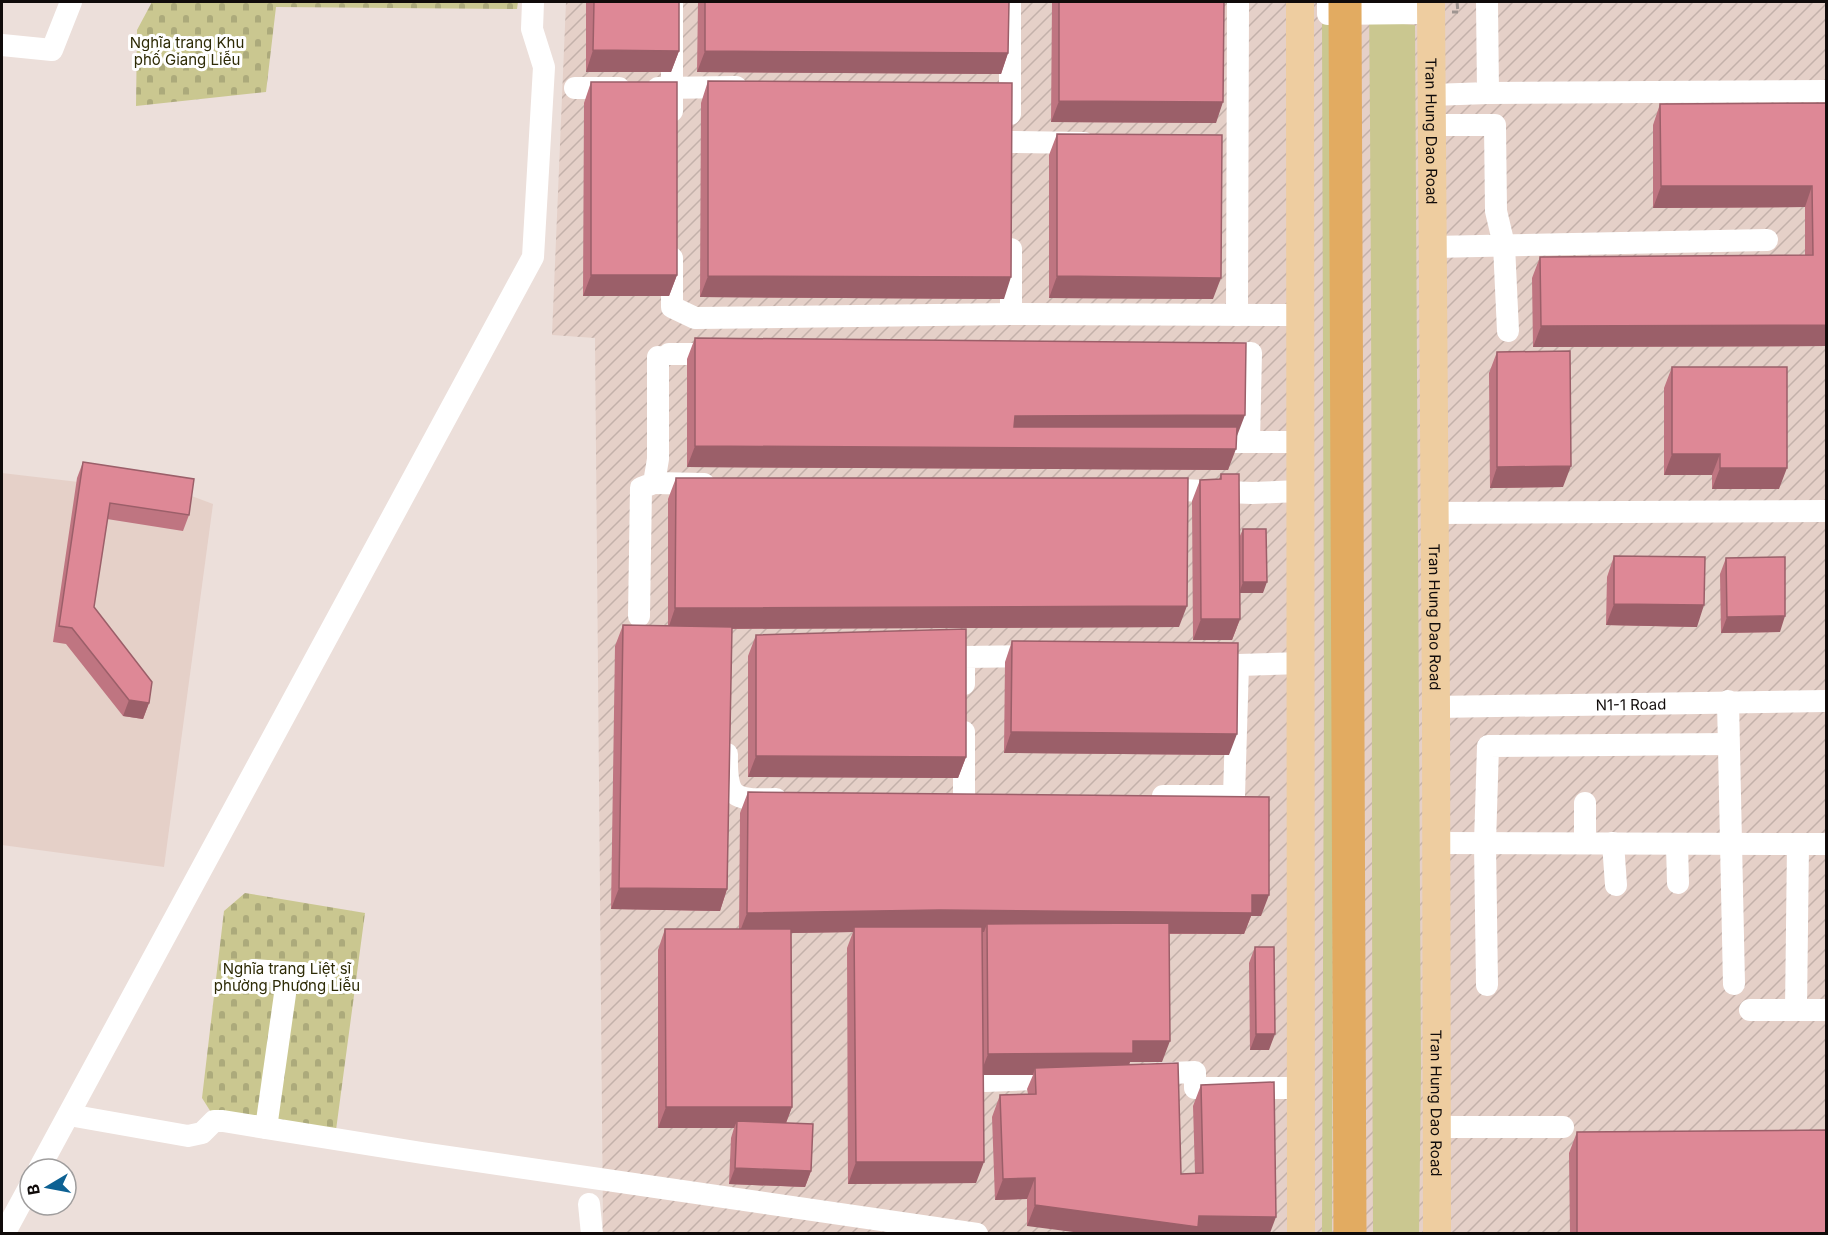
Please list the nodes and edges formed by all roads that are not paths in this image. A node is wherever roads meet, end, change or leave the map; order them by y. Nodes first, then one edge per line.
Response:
1 (71, 2) edge
2 (533, 2) edge
3 (672, 2) edge
4 (1010, 2) edge
5 (1238, 2) edge
6 (1300, 2) edge
7 (1328, 2) edge
8 (1345, 2) edge
9 (1420, 2) edge
10 (1431, 2) edge
11 (1487, 2) edge
12 (2, 45) edge
13 (987, 86) edge
14 (1010, 86) junction
15 (754, 87) edge
16 (575, 88) dead end
17 (672, 88) junction
18 (1827, 91) edge
19 (1488, 93) junction
20 (1432, 95) junction
21 (1432, 125) junction
22 (672, 134) edge
23 (1010, 142) junction
24 (1106, 143) edge
25 (1214, 144) edge
26 (1238, 144) junction
27 (1011, 165) edge
28 (1011, 234) edge
29 (672, 238) edge
30 (1767, 240) dead end
31 (1504, 245) junction
32 (1433, 247) junction
33 (1011, 314) junction
34 (1237, 315) junction
35 (1300, 315) junction
36 (1508, 332) dead end
37 (740, 354) edge
38 (1192, 354) edge
39 (1214, 442) edge
40 (1249, 442) junction
41 (1300, 442) junction
42 (654, 483) junction
43 (725, 484) edge
44 (1133, 489) edge
45 (1300, 491) junction
46 (1827, 511) edge
47 (1434, 513) junction
48 (639, 616) dead end
49 (1215, 656) edge
50 (1060, 657) edge
51 (1300, 663) junction
52 (1239, 665) junction
53 (1728, 701) junction
54 (1827, 701) edge
55 (1436, 707) junction
56 (728, 728) edge
57 (1728, 744) junction
58 (940, 796) edge
59 (964, 796) junction
60 (987, 796) edge
61 (1140, 796) edge
62 (798, 799) edge
63 (1585, 803) dead end
64 (1435, 843) junction
65 (1485, 843) junction
66 (1585, 843) junction
67 (1614, 843) junction
68 (1677, 843) junction
69 (1730, 843) junction
70 (1798, 844) junction
71 (1827, 844) edge
72 (1678, 883) dead end
73 (1616, 885) dead end
74 (253, 970) dead end
75 (288, 974) junction
76 (322, 975) dead end
77 (1734, 984) dead end
78 (1487, 985) dead end
79 (1750, 1010) dead end
80 (1796, 1010) junction
81 (1827, 1010) edge
82 (1125, 1075) edge
83 (1078, 1077) edge
84 (985, 1081) edge
85 (1300, 1088) junction
86 (69, 1115) junction
87 (1437, 1127) junction
88 (1563, 1127) dead end
89 (266, 1128) junction
90 (46, 1157) edge
91 (589, 1204) dead end
92 (18, 1208) edge
93 (4, 1233) edge
94 (592, 1233) edge
95 (977, 1233) edge
96 (1301, 1233) edge
97 (1350, 1233) edge
98 (1437, 1233) edge

1 - 12 street
2 - 86 street
3 - 17 street
4 - 14 street
5 - 26 street
6 - 35 main road
7 - 9 street
8 - 97 highway
10 - 20 main road, Tran Hung Dao Road
11 - 19 street
13 - 14 street
14 - 23 street
15 - 17 street
16 - 17 street
17 - 22 street
18 - 19 street
19 - 20 street
20 - 21 main road, Tran Hung Dao Road
21 - 31 street
21 - 32 main road, Tran Hung Dao Road
23 - 24 street
23 - 27 street
25 - 26 street
26 - 34 street
28 - 33 street
29 - 33 street
30 - 31 street
31 - 32 street
31 - 36 street
32 - 47 main road, Tran Hung Dao Road
33 - 34 street
34 - 35 street
35 - 41 main road
37 - 42 street
38 - 40 street
39 - 40 street
40 - 41 street
41 - 45 main road
42 - 43 street
42 - 48 street
44 - 45 street
45 - 51 main road
46 - 47 street
47 - 55 main road, Tran Hung Dao Road
49 - 52 street
50 - 59 street
51 - 52 street
51 - 85 main road
52 - 61 street
53 - 54 street, N1-1 Road
53 - 55 street, N1-1 Road
53 - 57 street
55 - 64 main road, Tran Hung Dao Road
56 - 62 street
57 - 65 street
57 - 69 street
58 - 59 street
59 - 60 street
63 - 66 street
64 - 65 street
64 - 87 main road, Tran Hung Dao Road
65 - 66 street
65 - 78 street
66 - 67 street
67 - 68 street
67 - 73 street
68 - 69 street
68 - 72 street
69 - 70 street
69 - 77 street
70 - 71 street
70 - 80 street
74 - 75 street
75 - 76 street
75 - 89 street
79 - 80 street
80 - 81 street
82 - 85 street
83 - 84 street
85 - 96 main road
86 - 89 street
86 - 90 street
87 - 88 street
87 - 98 main road, Tran Hung Dao Road
89 - 95 street
91 - 94 street
92 - 93 street

